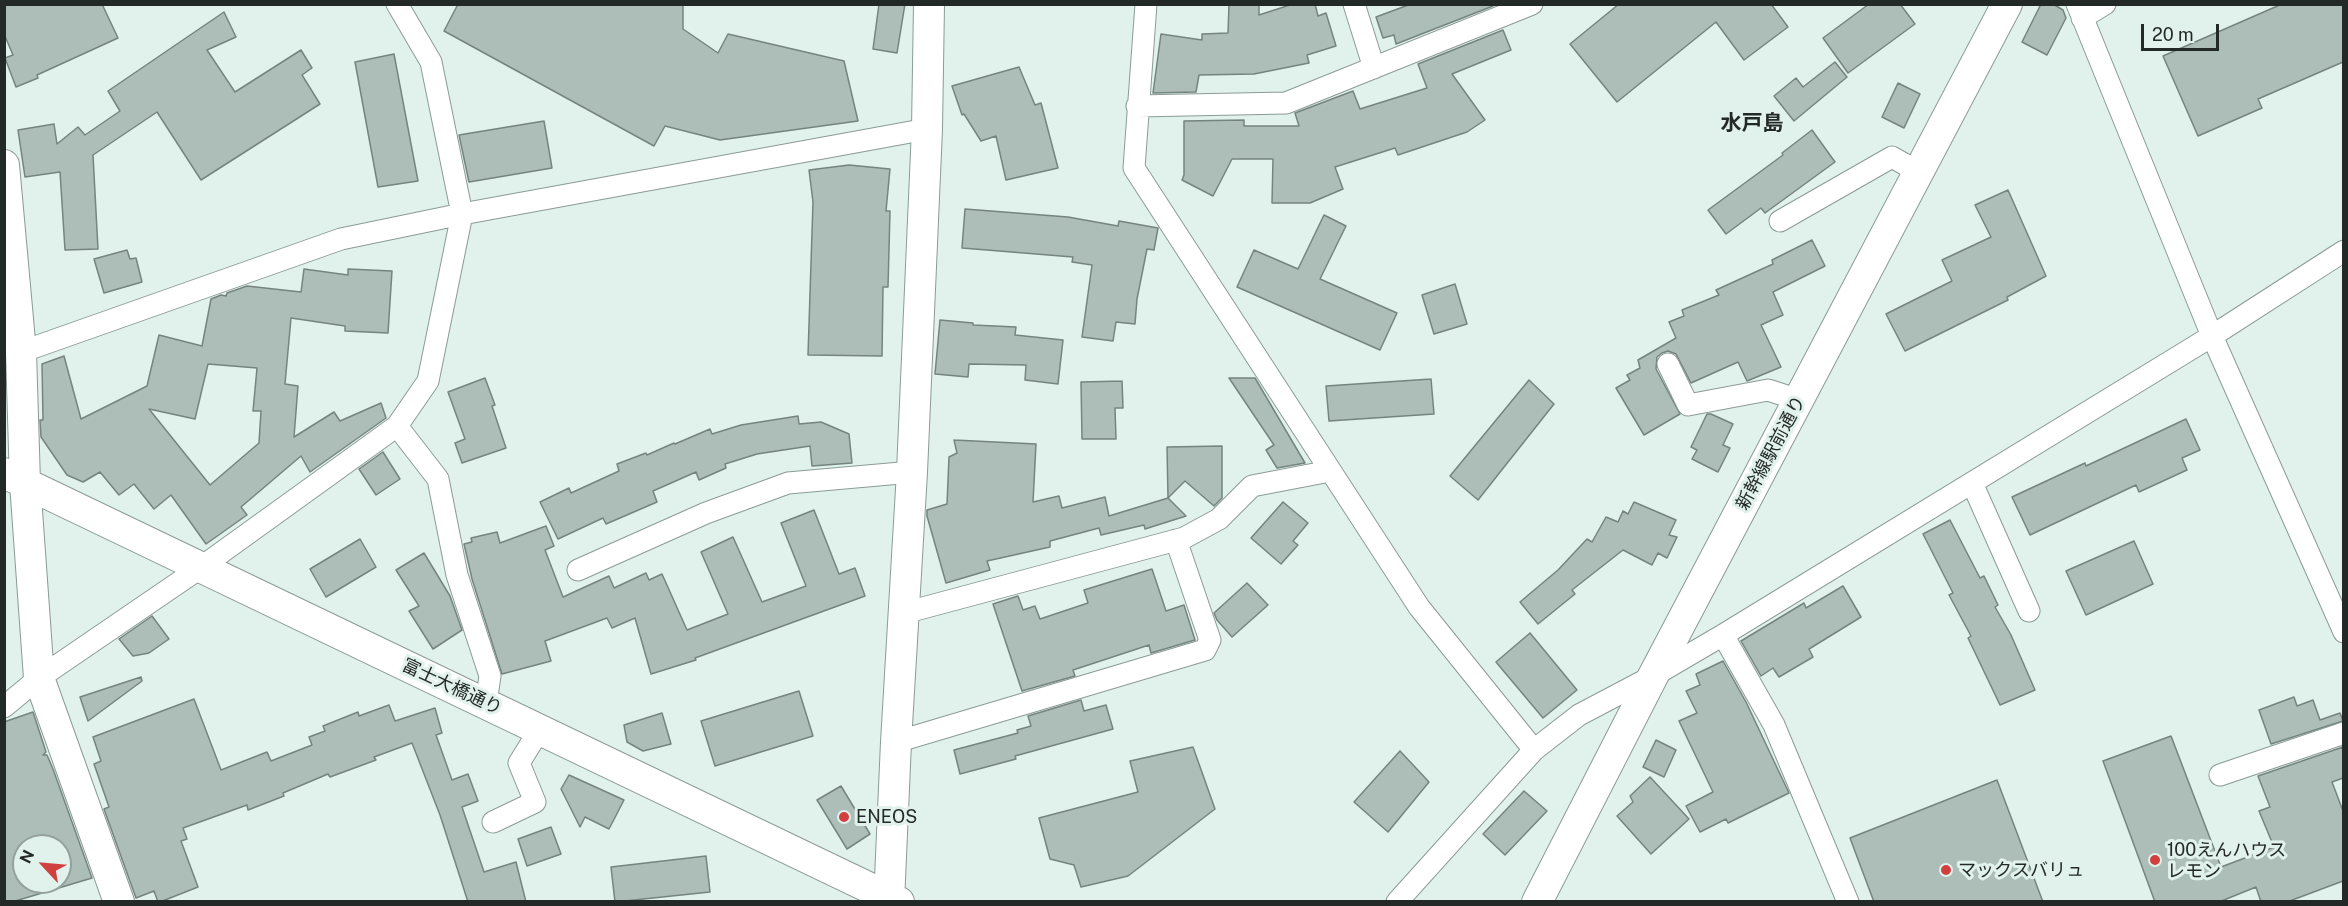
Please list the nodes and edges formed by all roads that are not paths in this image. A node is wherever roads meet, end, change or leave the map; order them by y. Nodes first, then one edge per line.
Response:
1 (397, 4) edge
2 (928, 4) edge
3 (1146, 4) edge
4 (1354, 4) edge
5 (1532, 4) edge
6 (2007, 4) edge
7 (2105, 4) edge
8 (2079, 11) edge
9 (1374, 68) junction
10 (1137, 106) junction
11 (927, 129) junction
12 (5, 171) edge
13 (1920, 173) junction
14 (462, 214) junction
15 (1780, 221) dead end
16 (2343, 251) edge
17 (2212, 336) junction
18 (21, 352) junction
19 (1668, 364) dead end
20 (1799, 400) junction
21 (397, 426) junction
22 (1330, 471) junction
23 (912, 472) junction
24 (15, 478) edge
25 (1972, 483) junction
26 (1176, 540) junction
27 (200, 568) junction
28 (578, 570) dead end
29 (2029, 611) dead end
30 (904, 613) junction
31 (2343, 632) edge
32 (1723, 635) junction
33 (1653, 675) junction
34 (39, 678) junction
35 (486, 703) junction
36 (4, 706) edge
37 (540, 729) junction
38 (2343, 733) edge
39 (896, 742) junction
40 (1534, 750) junction
41 (2220, 775) dead end
42 (493, 822) dead end
43 (893, 900) edge
44 (119, 902) edge
45 (1397, 902) edge
46 (1537, 902) edge
47 (1848, 902) edge

1 - 14 street
2 - 11 street
3 - 10 street
4 - 9 street
5 - 9 street
6 - 13 street, 新幹線駅前通り
7 - 8 street
8 - 17 street
9 - 10 street
10 - 22 street
11 - 14 street
11 - 23 street
12 - 18 street
13 - 15 street
13 - 20 street, 新幹線駅前通り
14 - 18 street
14 - 21 street
16 - 17 street
17 - 25 street
17 - 31 street
18 - 24 street
19 - 20 street
20 - 33 street, 新幹線駅前通り
21 - 27 street
21 - 35 street
22 - 26 street
22 - 40 street
23 - 28 street
23 - 30 street
24 - 27 street, 富士大橋通り
24 - 34 street
25 - 29 street
25 - 32 street
26 - 30 street
26 - 39 street
27 - 34 street
27 - 35 street, 富士大橋通り
30 - 39 street
32 - 33 street
32 - 47 street
33 - 40 street
33 - 46 street, 新幹線駅前通り
34 - 36 street
34 - 44 street
35 - 37 street, 富士大橋通り
37 - 42 street
37 - 43 street, 富士大橋通り
38 - 41 street
39 - 43 street
40 - 45 street

